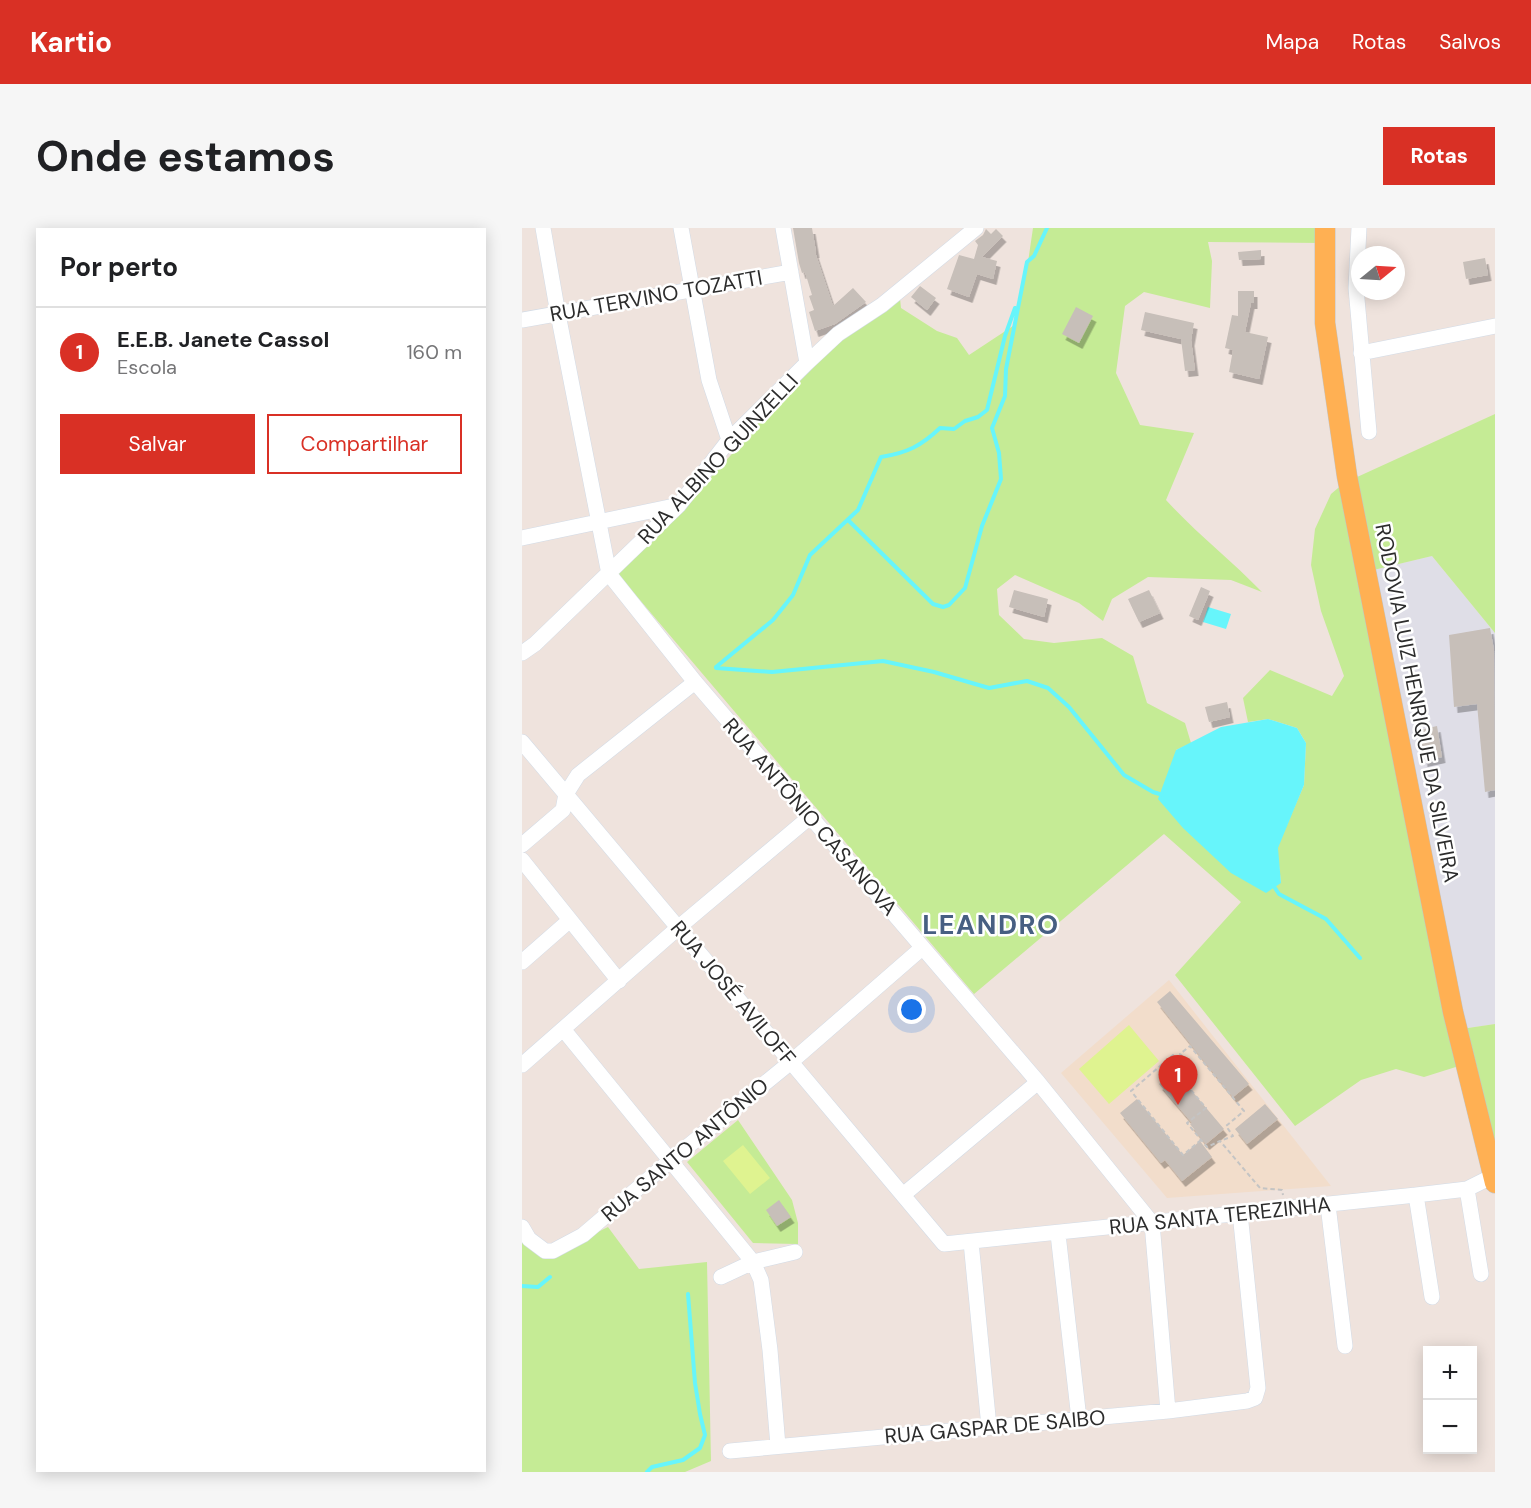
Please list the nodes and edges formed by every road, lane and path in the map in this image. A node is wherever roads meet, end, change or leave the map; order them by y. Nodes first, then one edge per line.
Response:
1 (543, 228) edge
2 (681, 228) edge
3 (783, 228) edge
4 (976, 228) edge
5 (1325, 228) edge
6 (1359, 228) edge
7 (791, 272) junction
8 (692, 290) junction
9 (558, 314) junction
10 (522, 320) edge
11 (1495, 326) edge
12 (1361, 353) junction
13 (807, 363) junction
14 (1369, 432) dead end
15 (729, 440) junction
16 (679, 505) junction
17 (598, 522) junction
18 (522, 538) edge
19 (609, 574) junction
20 (522, 653) edge
21 (694, 682) junction
22 (522, 742) edge
23 (566, 794) junction
24 (811, 816) junction
25 (522, 845) edge
26 (522, 860) edge
27 (570, 920) junction
28 (679, 927) junction
29 (922, 948) junction
30 (522, 962) edge
31 (619, 981) junction
32 (563, 1029) junction
33 (791, 1062) junction
34 (522, 1065) edge
35 (1160, 1066) junction
36 (1038, 1082) junction
37 (1201, 1140) junction
38 (1220, 1141) junction
39 (671, 1160) junction
40 (1494, 1180) edge
41 (1467, 1189) junction
42 (903, 1195) junction
43 (1416, 1196) junction
44 (1329, 1205) junction
45 (1285, 1209) junction
46 (1240, 1214) junction
47 (1152, 1223) junction
48 (522, 1227) edge
49 (1058, 1234) junction
50 (971, 1242) junction
51 (944, 1244) joint
52 (795, 1252) dead end
53 (753, 1262) junction
54 (1480, 1274) dead end
55 (721, 1277) dead end
56 (1432, 1297) dead end
57 (1345, 1346) dead end
58 (1168, 1411) junction
59 (1079, 1419) junction
60 (989, 1426) junction
61 (778, 1446) junction
62 (730, 1451) dead end

1 - 9 street
2 - 8 street
3 - 7 street
4 - 13 street, RUA ALBINO GUINZELLI
5 - 40 main road, RODOVIA LUIZ HENRIQUE DA SILVEIRA
6 - 12 street
7 - 8 street, RUA TERVINO TOZATTI
7 - 13 street
8 - 9 street, RUA TERVINO TOZATTI
8 - 15 street
9 - 10 street, RUA TERVINO TOZATTI
9 - 17 street
11 - 12 street
12 - 14 street
13 - 15 street, RUA ALBINO GUINZELLI
15 - 16 street, RUA ALBINO GUINZELLI
16 - 17 street
16 - 19 street, RUA ALBINO GUINZELLI
17 - 18 street
17 - 19 street
19 - 20 street, RUA ALBINO GUINZELLI
19 - 21 street, RUA ANTÔNIO CASANOVA
21 - 23 street
21 - 24 street, RUA ANTÔNIO CASANOVA
22 - 23 street, RUA JOSÉ AVILOFF
23 - 25 street
23 - 28 street, RUA JOSÉ AVILOFF
24 - 28 street
24 - 29 street, RUA ANTÔNIO CASANOVA
26 - 27 street
27 - 30 street
27 - 31 street
28 - 31 street
28 - 33 street, RUA JOSÉ AVILOFF
29 - 33 street, RUA SANTO ANTÔNIO
29 - 36 street, RUA ANTÔNIO CASANOVA
31 - 32 street
32 - 34 street
32 - 39 street
33 - 39 street, RUA SANTO ANTÔNIO
33 - 42 street, RUA JOSÉ AVILOFF
35 - 37 path
35 - 37 path
35 - 38 path
36 - 42 street
36 - 47 street, RUA ANTÔNIO CASANOVA
37 - 38 path
38 - 45 path
39 - 48 street, RUA SANTO ANTÔNIO
39 - 53 street
40 - 41 street, RUA SANTA TEREZINHA
41 - 43 street, RUA SANTA TEREZINHA
41 - 54 street
42 - 51 street, RUA JOSÉ AVILOFF
43 - 44 street, RUA SANTA TEREZINHA
43 - 56 street
44 - 45 street, RUA SANTA TEREZINHA
44 - 57 street
45 - 46 street, RUA SANTA TEREZINHA
46 - 47 street, RUA SANTA TEREZINHA
46 - 58 street, RUA GASPAR DE SAIBO
47 - 49 street, RUA SANTA TEREZINHA
47 - 58 street
49 - 50 street, RUA SANTA TEREZINHA
49 - 59 street
50 - 51 street, RUA SANTA TEREZINHA
50 - 60 street
52 - 53 street
53 - 55 street
53 - 61 street
58 - 59 street, RUA GASPAR DE SAIBO
59 - 60 street, RUA GASPAR DE SAIBO
60 - 61 street, RUA GASPAR DE SAIBO
61 - 62 street, RUA GASPAR DE SAIBO

